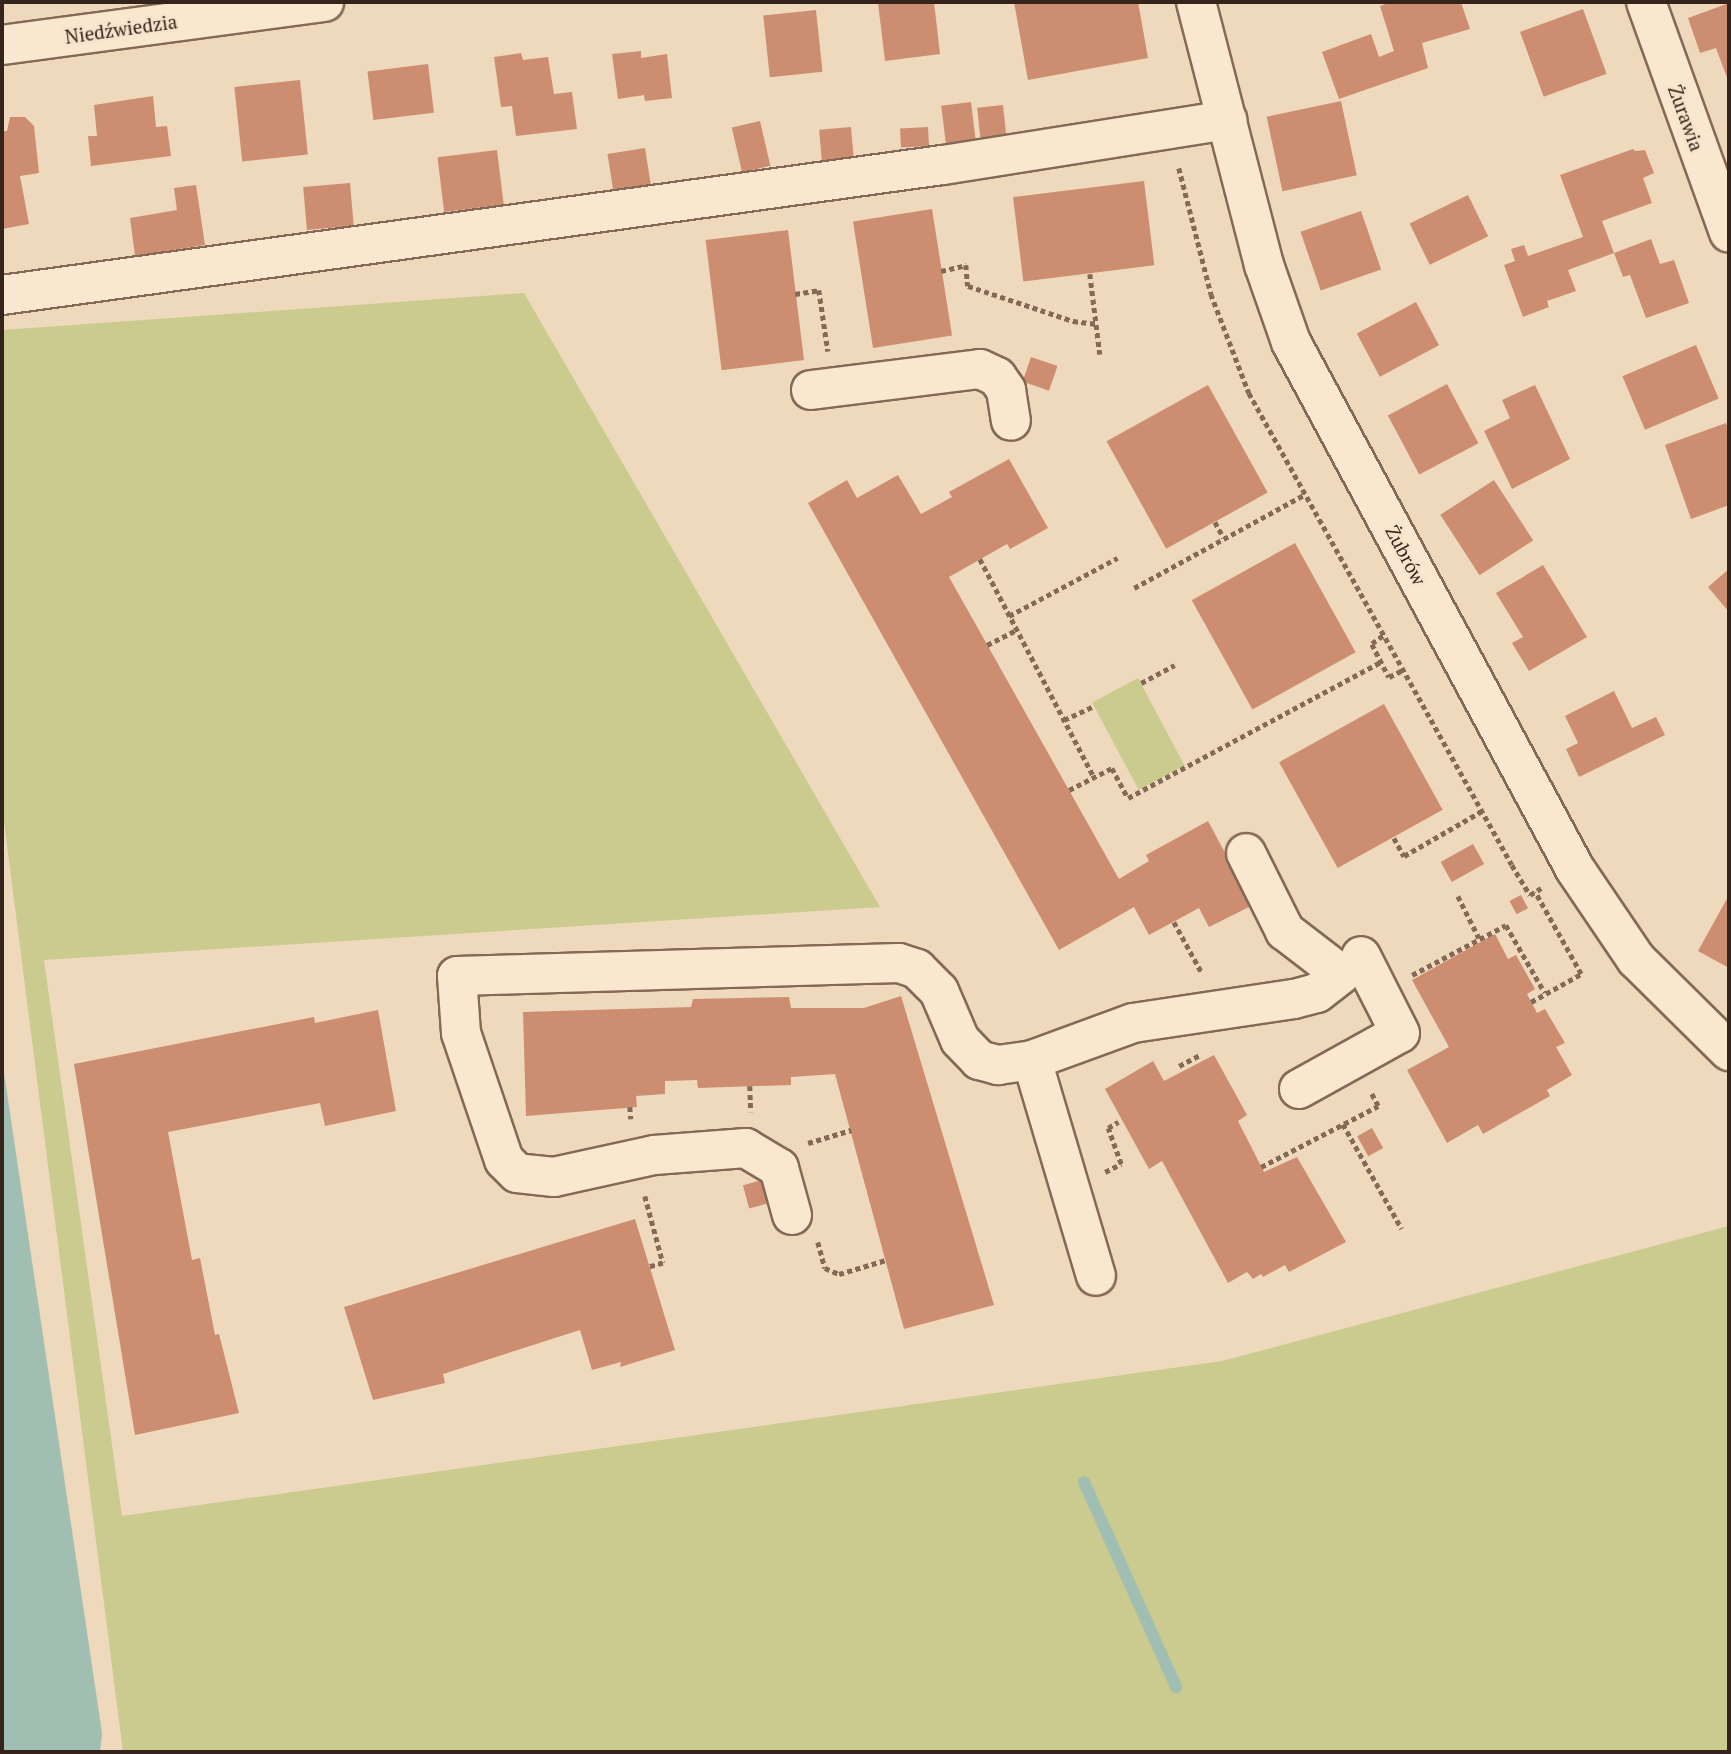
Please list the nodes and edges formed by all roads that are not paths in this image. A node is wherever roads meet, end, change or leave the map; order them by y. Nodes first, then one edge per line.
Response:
1 (324, 2) edge
2 (1196, 2) edge
3 (1646, 2) edge
4 (169, 12) edge
5 (2, 45) edge
6 (1227, 120) junction
7 (1729, 233) edge
8 (2, 295) edge
9 (822, 388) road end
10 (1011, 421) dead end
11 (1245, 853) dead end
12 (1361, 956) dead end
13 (1729, 1051) edge
14 (1032, 1060) junction
15 (1299, 1089) dead end
16 (792, 1215) dead end
17 (1096, 1276) dead end

1 - 4 street, Niedźwiedzia
2 - 6 street, Żubrów
3 - 7 street, Żurawia
4 - 5 street, Niedźwiedzia
6 - 8 street
6 - 13 street, Żubrów
9 - 10 street
11 - 14 street
12 - 15 street
14 - 16 street
14 - 17 street

